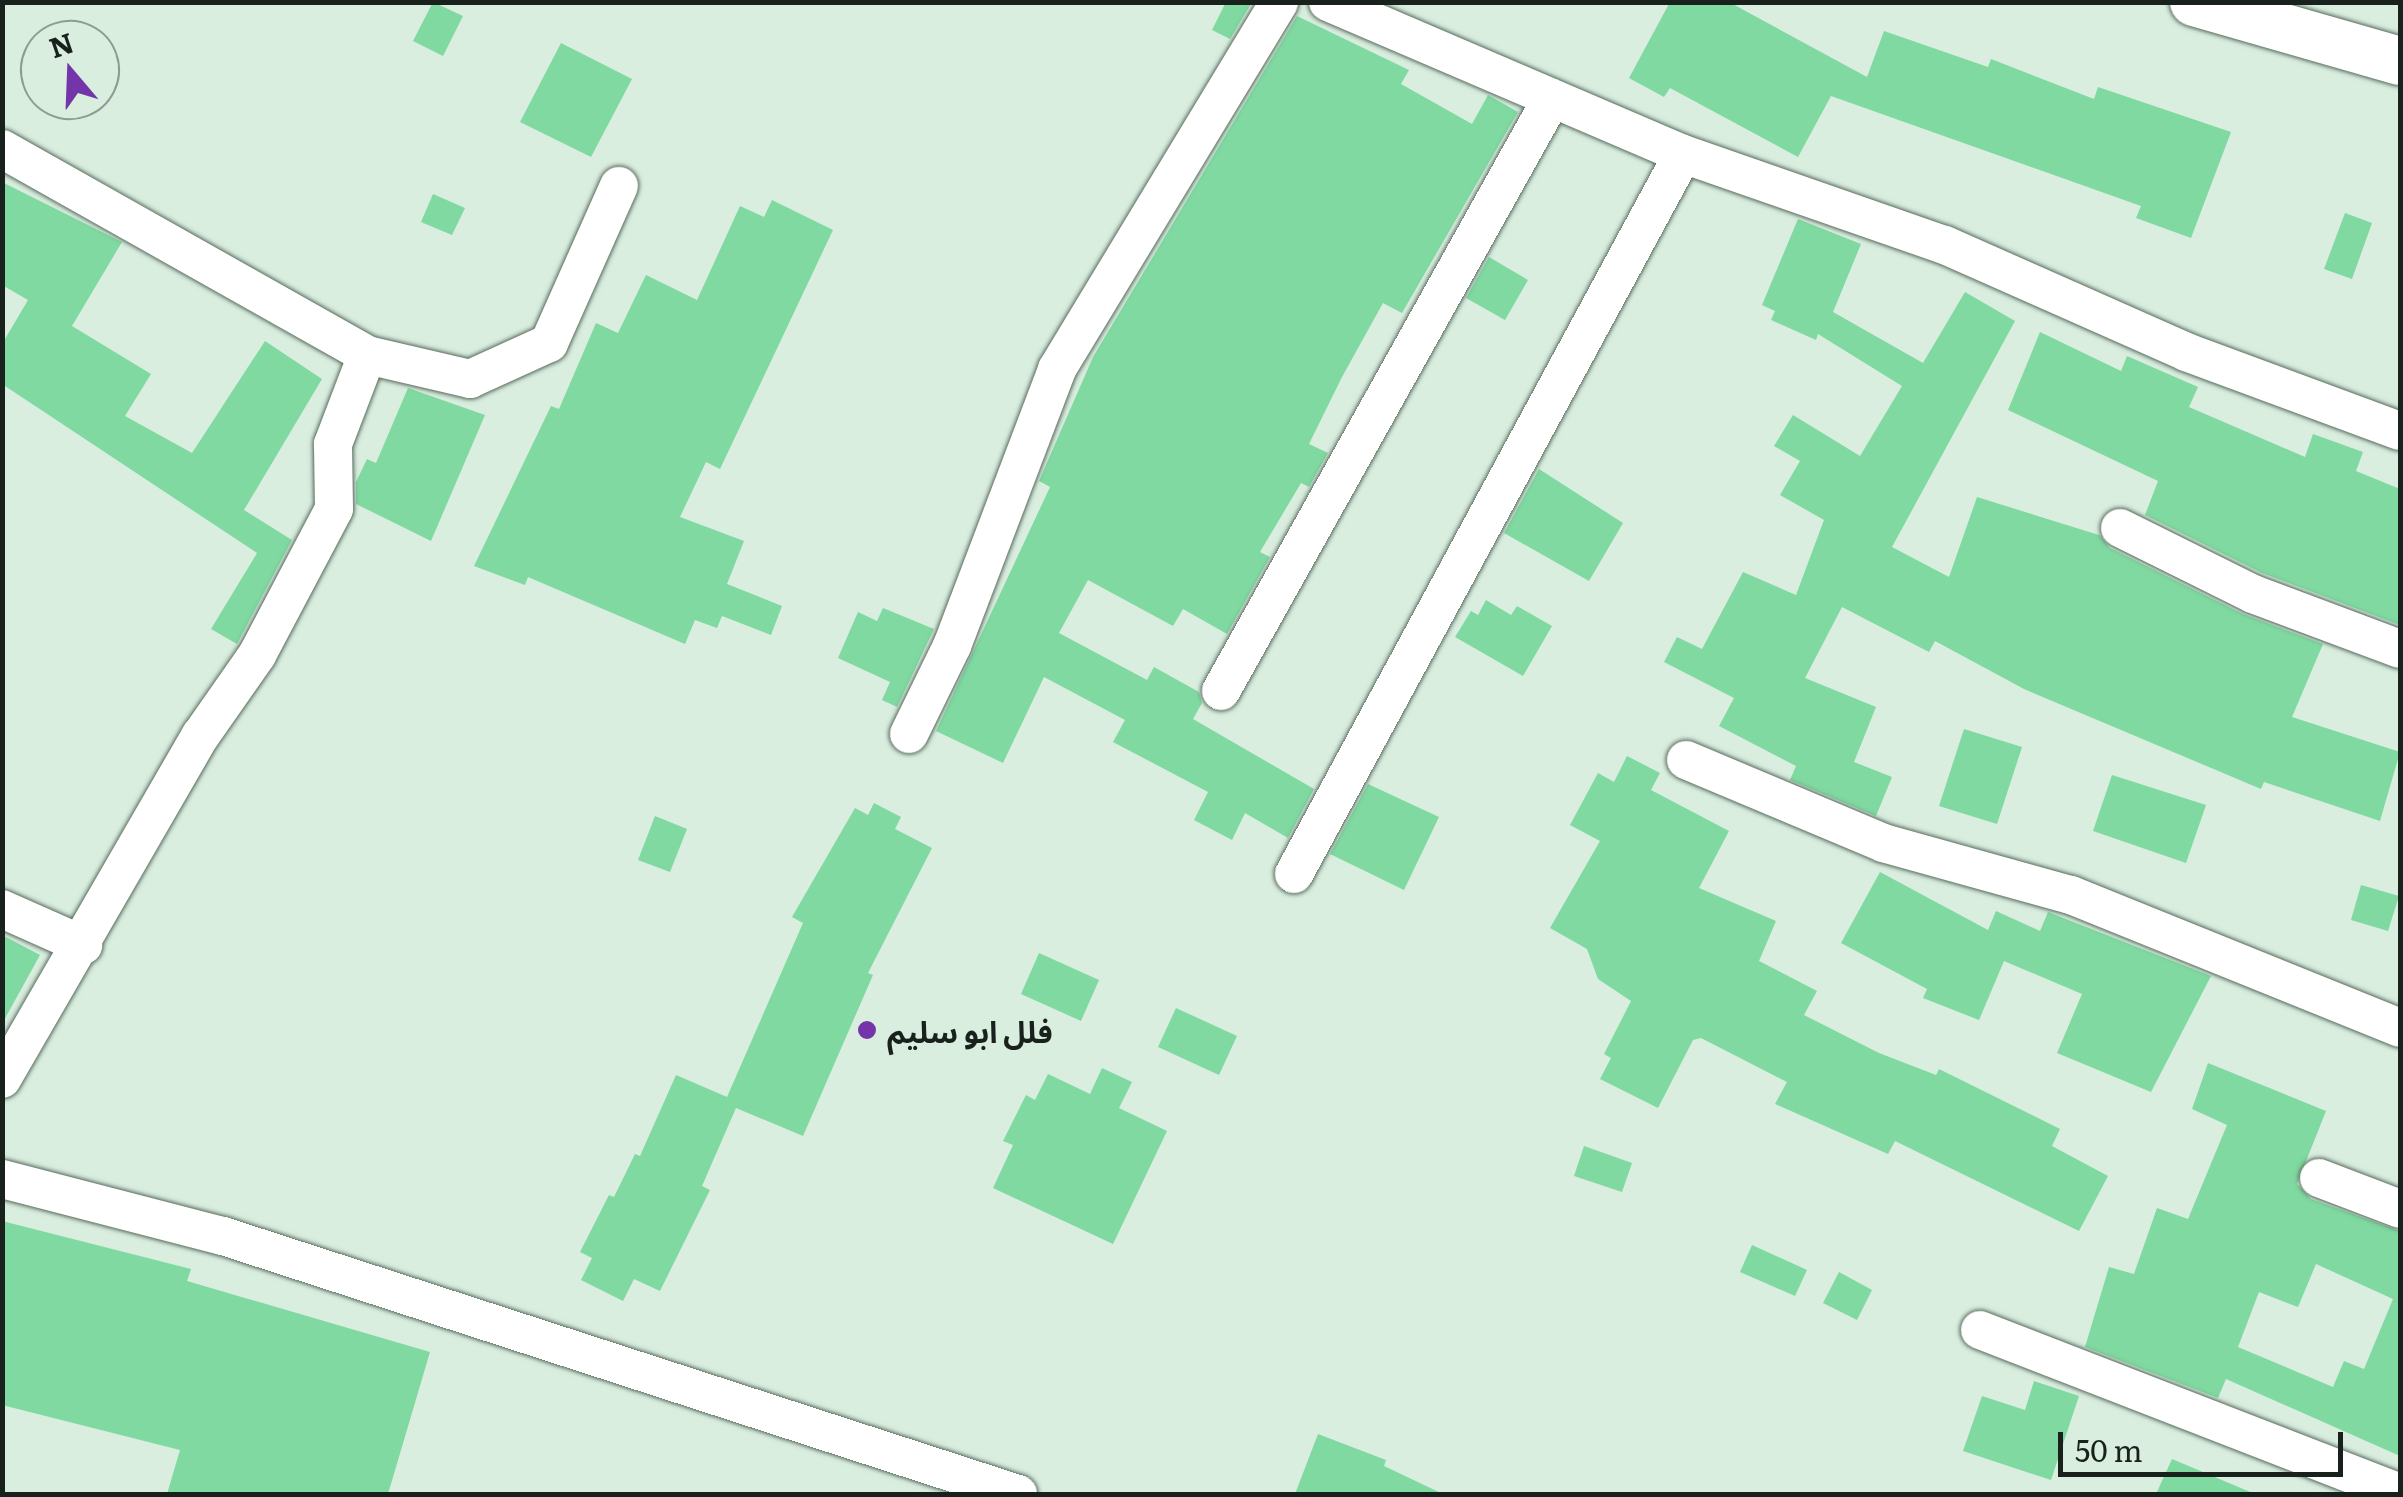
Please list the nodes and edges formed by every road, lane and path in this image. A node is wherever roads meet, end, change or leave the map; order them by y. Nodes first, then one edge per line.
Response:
1 (1279, 2) edge
2 (1328, 2) edge
3 (2194, 2) edge
4 (2400, 61) edge
5 (1552, 98) junction
6 (2, 149) edge
7 (1683, 154) junction
8 (620, 186) dead end
9 (367, 354) junction
10 (2400, 431) edge
11 (2120, 528) dead end
12 (2400, 649) edge
13 (1221, 690) dead end
14 (909, 734) dead end
15 (1686, 760) dead end
16 (1294, 874) dead end
17 (2, 909) edge
18 (84, 945) junction
19 (2400, 1028) edge
20 (2, 1079) edge
21 (2319, 1178) dead end
22 (2, 1179) edge
23 (2400, 1209) edge
24 (1980, 1330) dead end
25 (1018, 1494) edge
26 (2400, 1494) edge

1 - 14 street
2 - 5 street
3 - 4 street
5 - 7 street
5 - 13 street
6 - 9 street
7 - 10 street
7 - 16 street
8 - 9 street
9 - 18 street
11 - 12 street
15 - 19 street
17 - 18 street
18 - 20 street
21 - 23 street
22 - 25 street
24 - 26 street

